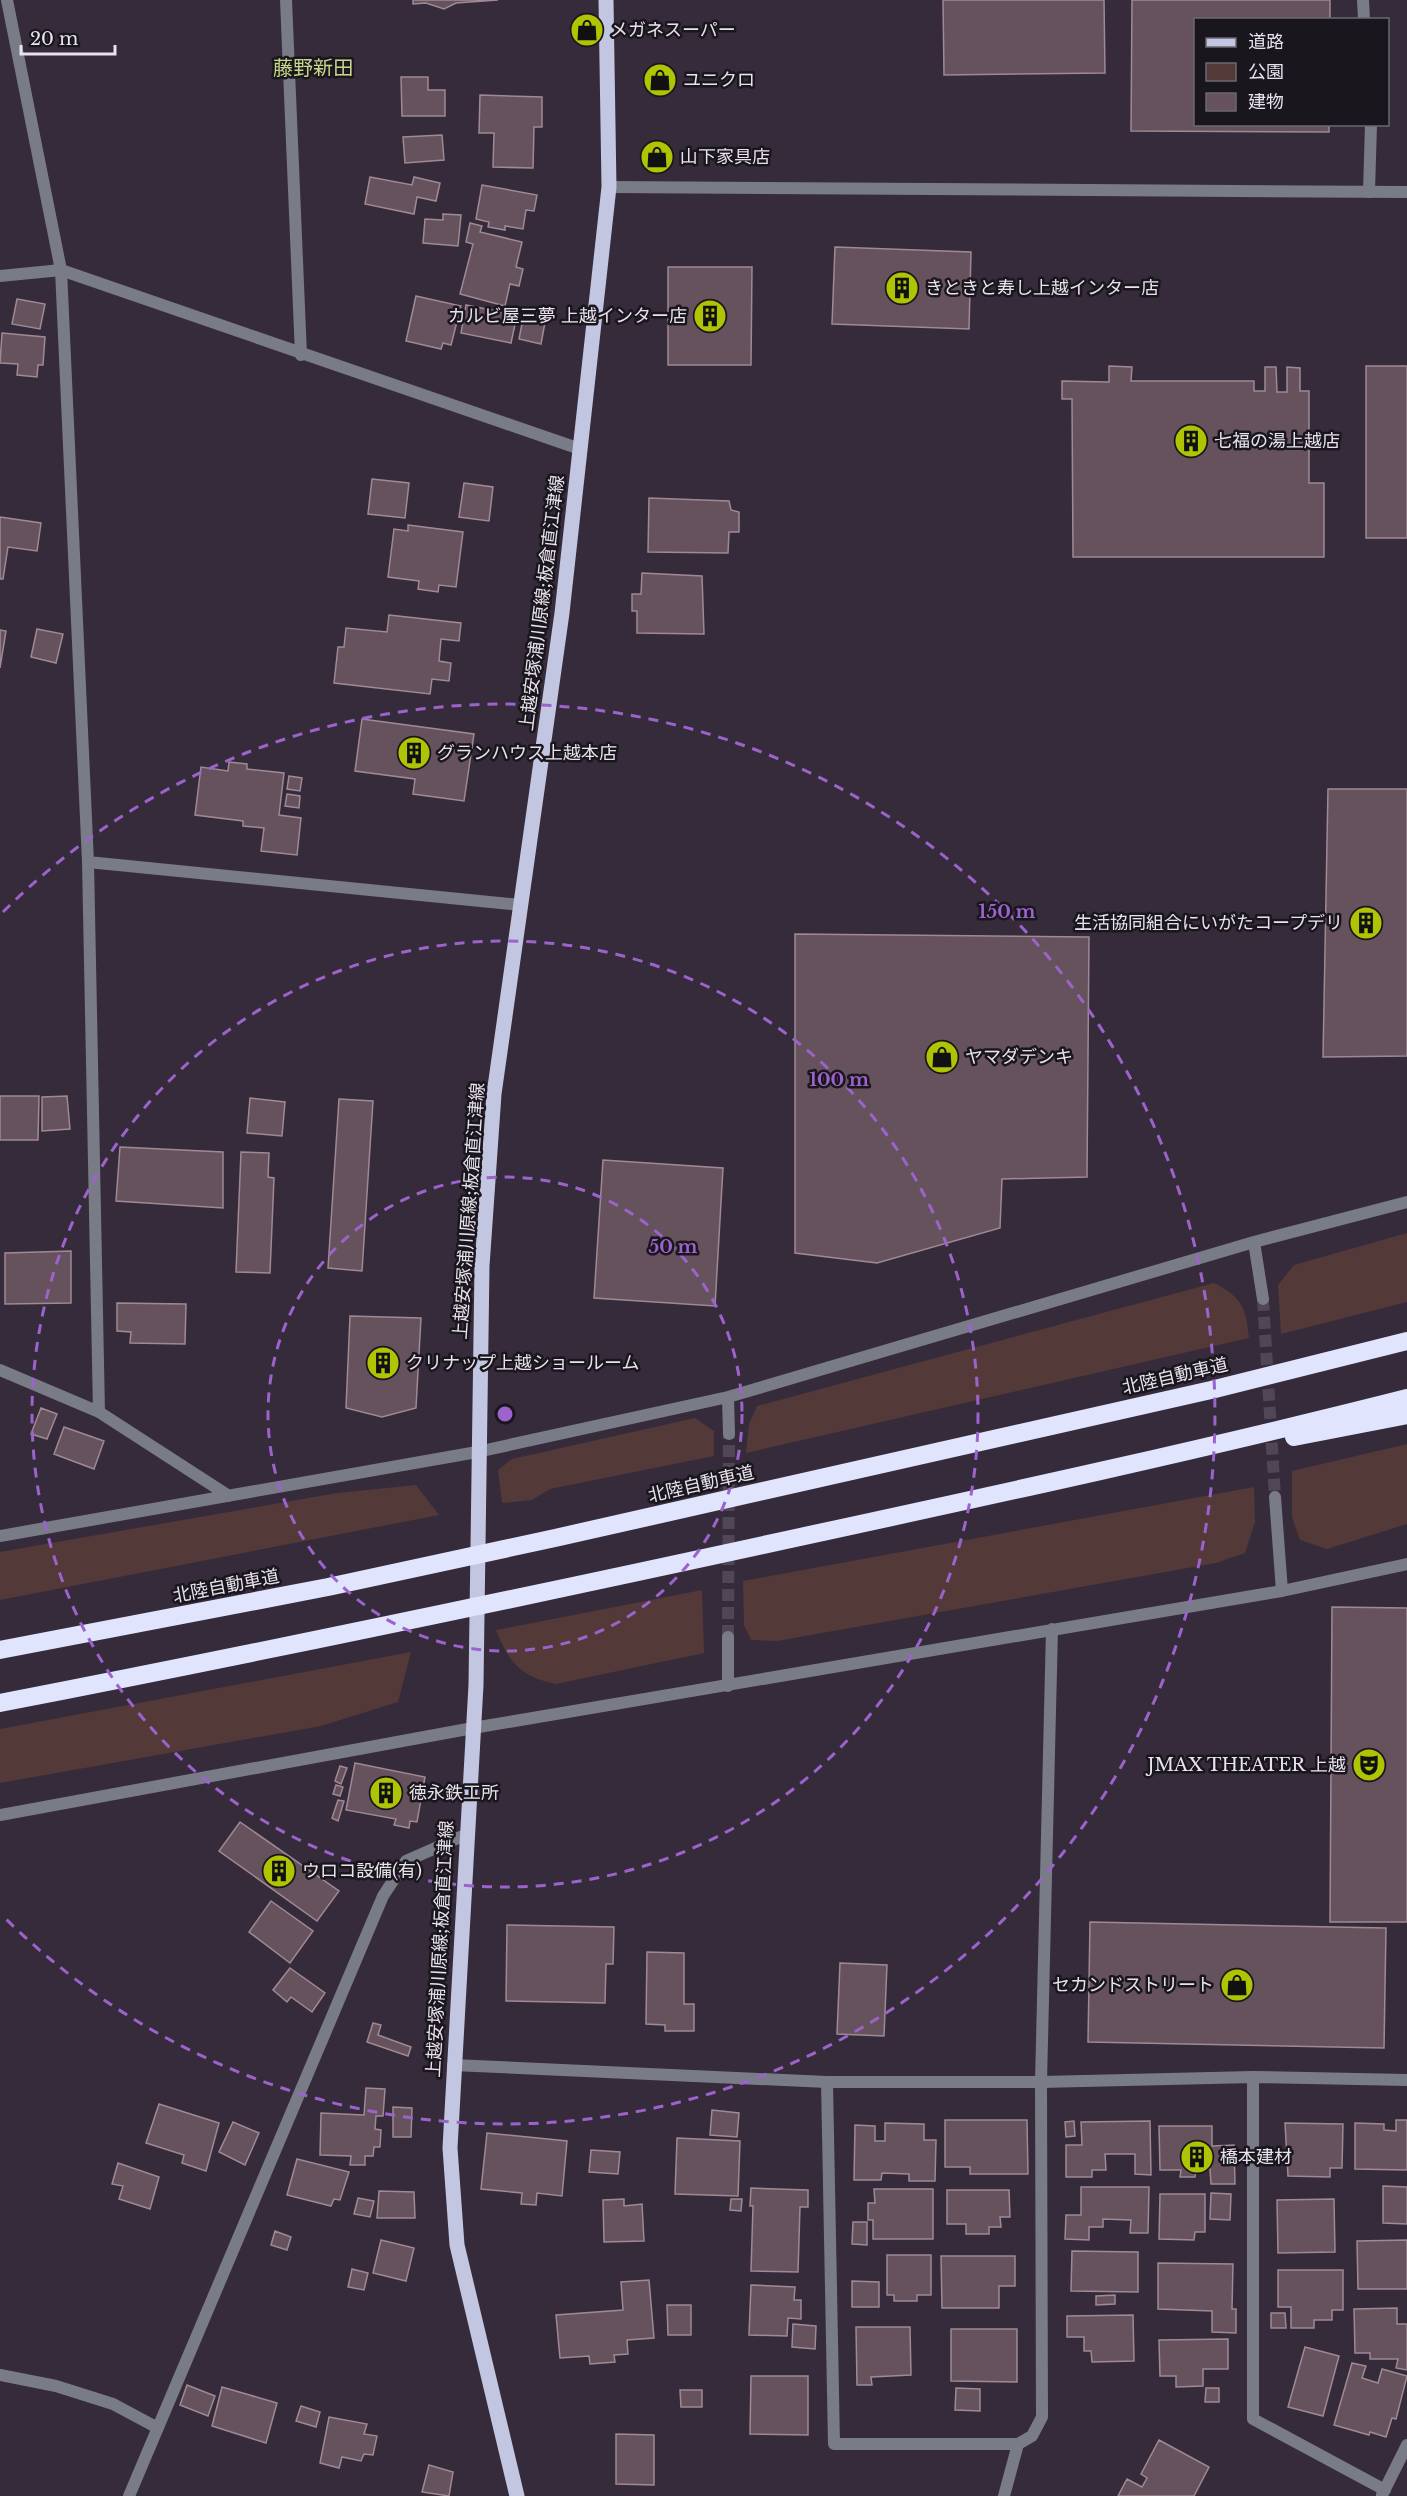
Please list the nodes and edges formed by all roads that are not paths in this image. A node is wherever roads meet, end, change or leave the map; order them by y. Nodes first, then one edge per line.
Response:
1 (7, 0) edge
2 (286, 0) edge
3 (606, 0) edge
4 (1363, 0) edge
5 (1364, 18) edge
6 (1371, 126) edge
7 (609, 187) junction
8 (1369, 192) junction
9 (1407, 192) edge
10 (61, 270) junction
11 (0, 276) edge
12 (301, 355) junction
13 (580, 449) junction
14 (88, 862) junction
15 (521, 905) junction
16 (1407, 1202) edge
17 (1254, 1242) junction
18 (1263, 1299) tunnel mouth
19 (1407, 1341) edge
20 (0, 1370) edge
21 (728, 1397) junction
22 (1407, 1398) edge
23 (99, 1412) junction
24 (1407, 1415) edge
25 (729, 1434) tunnel mouth
26 (1215, 1447) junction
27 (477, 1452) junction
28 (229, 1496) junction
29 (1275, 1497) tunnel mouth
30 (0, 1536) edge
31 (1407, 1564) edge
32 (1282, 1591) junction
33 (1052, 1629) junction
34 (728, 1637) tunnel mouth
35 (0, 1650) edge
36 (728, 1686) junction
37 (0, 1703) edge
38 (473, 1728) junction
39 (0, 1815) edge
40 (465, 1835) junction
41 (453, 2066) junction
42 (1253, 2077) junction
43 (1407, 2080) edge
44 (827, 2082) junction
45 (1041, 2082) junction
46 (0, 2375) edge
47 (156, 2427) junction
48 (1018, 2444) junction
49 (1407, 2445) edge
50 (1384, 2493) edge
51 (129, 2496) edge
52 (517, 2496) edge
53 (1004, 2496) edge

1 - 10 street
2 - 12 street
3 - 7 main road, 上越安塚浦川原線;板倉直江津線
4 - 5 street
6 - 8 street
7 - 8 street
7 - 13 main road, 上越安塚浦川原線;板倉直江津線
8 - 9 street
10 - 11 street
10 - 12 street
10 - 14 street
12 - 13 street
13 - 15 main road, 上越安塚浦川原線;板倉直江津線
14 - 15 street
14 - 23 street
15 - 27 main road, 上越安塚浦川原線;板倉直江津線
16 - 17 street
17 - 18 street
17 - 21 street
19 - 35 highway, 北陸自動車道
20 - 23 street
21 - 25 street
21 - 27 street
22 - 26 highway
23 - 28 street
24 - 26 highway
26 - 37 highway
27 - 28 street
27 - 38 main road, 上越安塚浦川原線;板倉直江津線
28 - 30 street
29 - 32 street
31 - 32 street
32 - 33 street
33 - 36 street
33 - 45 street
34 - 36 street
36 - 38 street
38 - 39 street
38 - 40 main road, 上越安塚浦川原線;板倉直江津線
40 - 41 main road, 上越安塚浦川原線;板倉直江津線
40 - 47 street
41 - 44 street
41 - 52 main road, 上越安塚浦川原線;板倉直江津線
42 - 43 street
42 - 45 street
42 - 50 street
44 - 45 street
44 - 48 street
45 - 48 street
46 - 47 street
47 - 51 street
48 - 53 street
49 - 50 street

